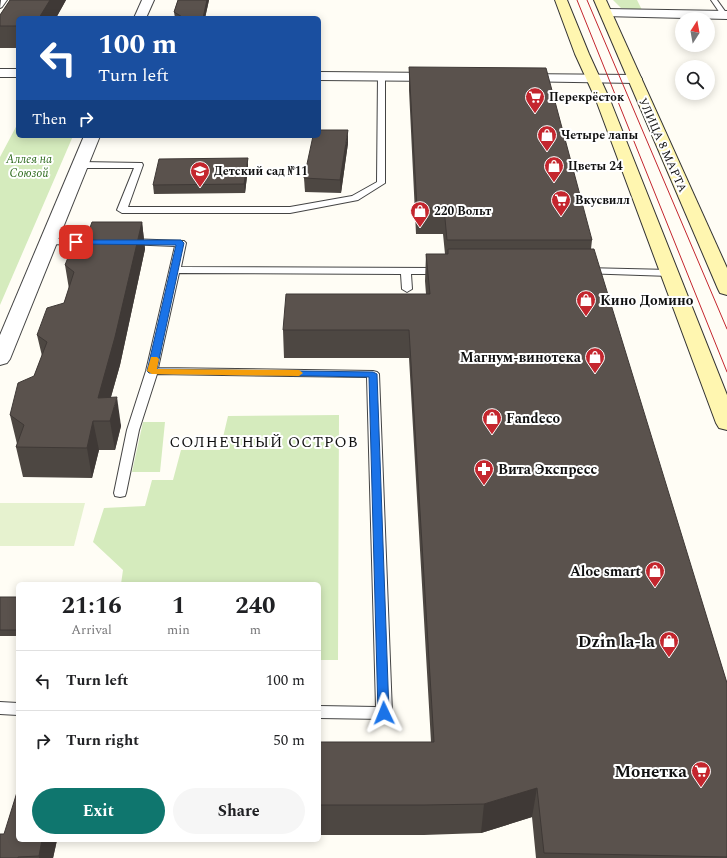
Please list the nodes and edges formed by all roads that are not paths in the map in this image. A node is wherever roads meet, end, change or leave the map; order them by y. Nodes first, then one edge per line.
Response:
1 (4, 0) edge
2 (148, 0) edge
3 (560, 0) edge
4 (600, 0) edge
5 (714, 0) edge
6 (0, 6) edge
7 (607, 14) junction
8 (725, 15) edge
9 (141, 16) edge
10 (0, 73) edge
11 (16, 73) edge
12 (321, 76) edge
13 (381, 77) junction
14 (452, 78) edge
15 (506, 78) edge
16 (594, 79) junction
17 (635, 79) junction
18 (91, 138) edge
19 (81, 165) junction
20 (48, 242) junction
21 (98, 242) edge
22 (121, 242) edge
23 (437, 269) edge
24 (174, 270) junction
25 (406, 271) junction
26 (575, 271) edge
27 (670, 273) junction
28 (727, 289) edge
29 (407, 290) dead end
30 (0, 359) edge
31 (152, 371) junction
32 (727, 423) edge
33 (120, 493) dead end
34 (0, 708) edge
35 (16, 709) edge
36 (321, 712) edge

1 - 6 lane
2 - 9 street
3 - 16 main road
4 - 7 main road, УЛИЦА 8 МАРТА
5 - 8 lane
7 - 8 street
7 - 17 main road, УЛИЦА 8 МАРТА
10 - 11 street
12 - 13 street
13 - 14 street
13 - 19 lane
15 - 16 street
16 - 17 street
16 - 27 main road
17 - 28 main road, УЛИЦА 8 МАРТА
18 - 19 street
19 - 20 street
20 - 21 lane
20 - 30 street
22 - 24 lane
23 - 25 lane
24 - 25 lane
24 - 31 lane
25 - 29 lane
26 - 27 lane
27 - 32 main road
31 - 33 lane
31 - 36 lane
34 - 35 lane

